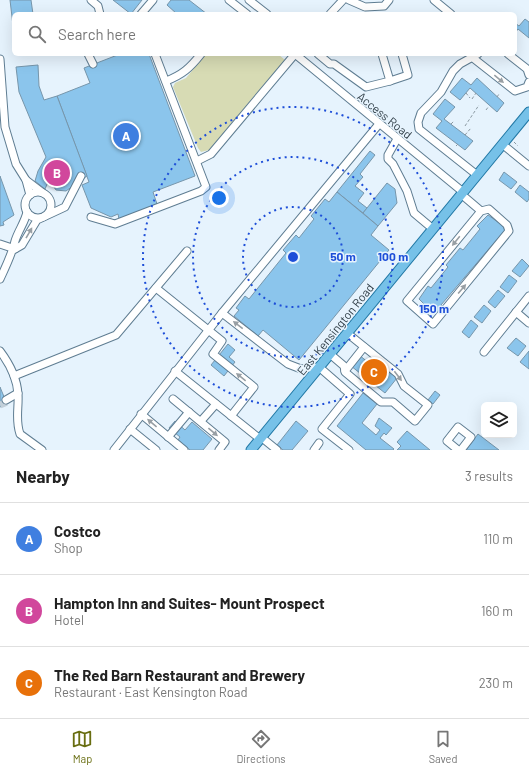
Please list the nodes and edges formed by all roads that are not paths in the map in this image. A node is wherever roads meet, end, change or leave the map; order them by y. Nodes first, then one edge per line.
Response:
1 (90, 0) edge
2 (153, 0) edge
3 (229, 0) edge
4 (249, 0) edge
5 (343, 0) edge
6 (350, 0) edge
7 (434, 0) edge
8 (387, 3) edge
9 (238, 7) junction
10 (368, 10) edge
11 (100, 12) edge
12 (144, 12) edge
13 (234, 12) edge
14 (244, 12) edge
15 (264, 12) edge
16 (332, 12) edge
17 (448, 12) edge
18 (89, 56) edge
19 (156, 56) edge
20 (199, 56) edge
21 (293, 56) edge
22 (297, 56) edge
23 (320, 56) edge
24 (383, 56) edge
25 (403, 56) edge
26 (476, 56) edge
27 (511, 56) edge
28 (0, 59) edge
29 (93, 64) dead end
30 (529, 75) edge
31 (166, 81) junction
32 (390, 81) junction
33 (528, 86) edge
34 (1, 101) edge
35 (529, 112) edge
36 (379, 124) junction
37 (397, 139) junction
38 (502, 144) junction
39 (197, 161) junction
40 (529, 166) edge
41 (477, 175) junction
42 (81, 176) dead end
43 (26, 180) junction
44 (43, 193) junction
45 (462, 193) junction
46 (30, 195) junction
47 (481, 211) junction
48 (27, 212) junction
49 (44, 217) junction
50 (91, 217) dead end
51 (434, 227) junction
52 (0, 244) edge
53 (15, 249) junction
54 (187, 251) dead end
55 (0, 279) edge
56 (156, 288) junction
57 (529, 296) edge
58 (516, 312) junction
59 (222, 313) junction
60 (529, 323) edge
61 (208, 330) junction
62 (347, 333) junction
63 (364, 347) junction
64 (0, 351) edge
65 (484, 352) dead end
66 (330, 354) junction
67 (3, 361) edge
68 (319, 367) junction
69 (175, 371) junction
70 (345, 371) junction
71 (14, 376) junction
72 (18, 393) junction
73 (6, 399) tunnel mouth
74 (173, 399) dead end
75 (216, 404) junction
76 (189, 412) junction
77 (141, 414) junction
78 (231, 416) junction
79 (201, 422) junction
80 (130, 429) junction
81 (168, 437) junction
82 (260, 438) junction
83 (319, 443) dead end
84 (42, 450) edge
85 (114, 450) edge
86 (156, 450) edge
87 (184, 450) edge
88 (219, 450) edge
89 (250, 450) edge
90 (277, 450) edge
91 (314, 450) edge
92 (349, 450) edge
93 (458, 450) edge
94 (461, 450) edge

1 - 11 street
2 - 12 street
3 - 9 street
4 - 15 street
5 - 16 street
6 - 10 street
7 - 17 street
8 - 10 street
9 - 13 street
9 - 14 street
18 - 29 street
19 - 31 street
20 - 31 street
21 - 39 street
22 - 36 street, Access Road
23 - 32 street
24 - 32 street
25 - 32 street
26 -> 33 street
26 - 41 street
27 - 30 street
28 - 34 street
31 - 39 street
34 - 43 street
35 - 38 main road, East Kensington Road
36 - 37 street, Access Road
36 - 59 street
37 - 45 street, Access Road
37 - 51 street
38 - 40 street
38 - 41 main road, East Kensington Road
39 - 50 street
41 - 45 main road, East Kensington Road
42 - 49 street
43 - 44 street
43 - 46 street
44 - 46 street
44 - 49 street
45 - 47 street, Access Road
45 - 51 main road, East Kensington Road
46 - 48 street
47 -> 47 street
48 - 49 street
48 - 53 street
53 -> 49 street
51 - 62 main road, East Kensington Road
52 - 53 street
53 - 55 street
54 - 56 street
56 - 61 street
56 - 71 street
57 - 58 street
58 - 60 street
58 - 65 street
59 - 61 street
68 -> 59 street
61 - 69 street
78 -> 61 street
62 - 63 street
62 - 66 main road, East Kensington Road
63 - 70 street
63 -> 70 street
64 - 67 street
66 - 68 main road, East Kensington Road
66 - 70 street
67 - 71 street
68 - 82 main road, East Kensington Road
68 - 92 street
69 - 75 street
69 - 77 street
71 - 72 street
72 - 73 street
72 - 84 street
74 - 76 street
75 - 78 street
75 - 79 street
76 - 79 street
76 - 81 street
77 - 80 street
81 -> 77 street
78 - 82 street
79 -> 88 street
80 - 85 street
80 - 86 street
81 - 87 street
82 - 89 main road, East Kensington Road
82 - 90 street
83 - 91 street
93 - 94 street

